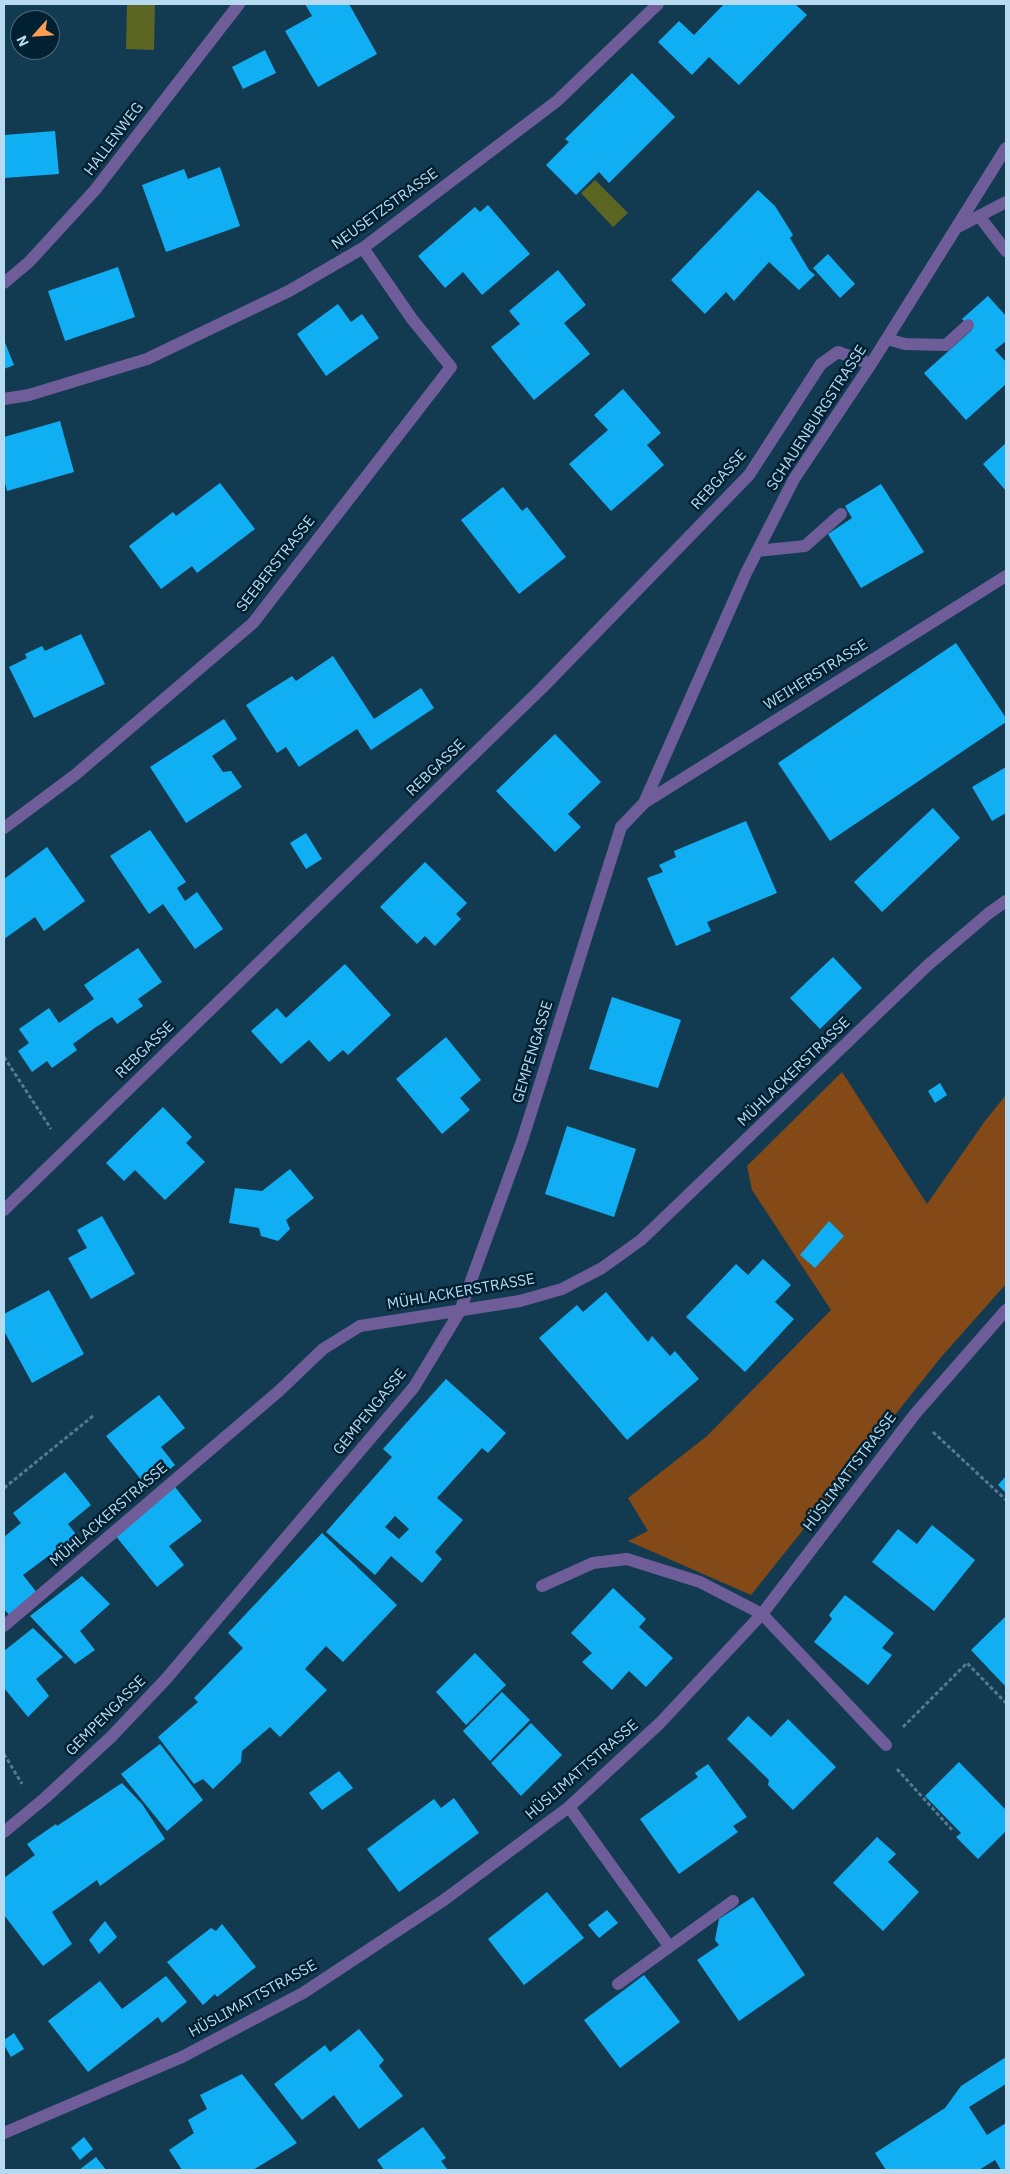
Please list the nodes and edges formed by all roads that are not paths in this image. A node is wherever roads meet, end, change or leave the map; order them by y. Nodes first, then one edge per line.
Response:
1 (240, 4) edge
2 (658, 4) edge
3 (1006, 148) edge
4 (1006, 202) edge
5 (979, 216) junction
6 (957, 227) junction
7 (363, 248) junction
8 (1006, 251) edge
9 (4, 283) edge
10 (968, 325) dead end
11 (887, 339) junction
12 (871, 364) junction
13 (4, 399) edge
14 (841, 514) dead end
15 (757, 550) junction
16 (1006, 576) edge
17 (644, 803) junction
18 (4, 828) edge
19 (1006, 902) edge
20 (4, 1210) edge
21 (1006, 1310) edge
22 (460, 1311) junction
23 (542, 1586) dead end
24 (762, 1614) junction
25 (4, 1626) edge
26 (886, 1745) road end
27 (569, 1807) junction
28 (4, 1832) edge
29 (733, 1901) dead end
30 (669, 1946) junction
31 (618, 1984) dead end
32 (4, 2133) edge

1 - 9 street, HALLENWEG
2 - 7 street, NEUSETZSTRASSE
3 - 6 street, SCHAUENBURGSTRASSE
4 - 5 street
5 - 6 street
5 - 8 street
6 - 11 street, SCHAUENBURGSTRASSE
7 - 13 street, NEUSETZSTRASSE
7 - 18 street, SEEBERSTRASSE
10 - 11 street
11 - 12 street, SCHAUENBURGSTRASSE
12 - 15 street, SCHAUENBURGSTRASSE
12 - 20 street, REBGASSE
14 - 15 street
15 - 17 street, SCHAUENBURGSTRASSE
16 - 17 street, WEIHERSTRASSE
17 - 22 street, GEMPENGASSE
19 - 22 street, MÜHLACKERSTRASSE
21 - 24 street, HÜSLIMATTSTRASSE
22 - 25 street, MÜHLACKERSTRASSE
22 - 28 street, GEMPENGASSE
23 - 24 street
24 - 26 street
24 - 27 street, HÜSLIMATTSTRASSE
27 - 30 street
27 - 32 street, HÜSLIMATTSTRASSE
29 - 30 street
30 - 31 street

